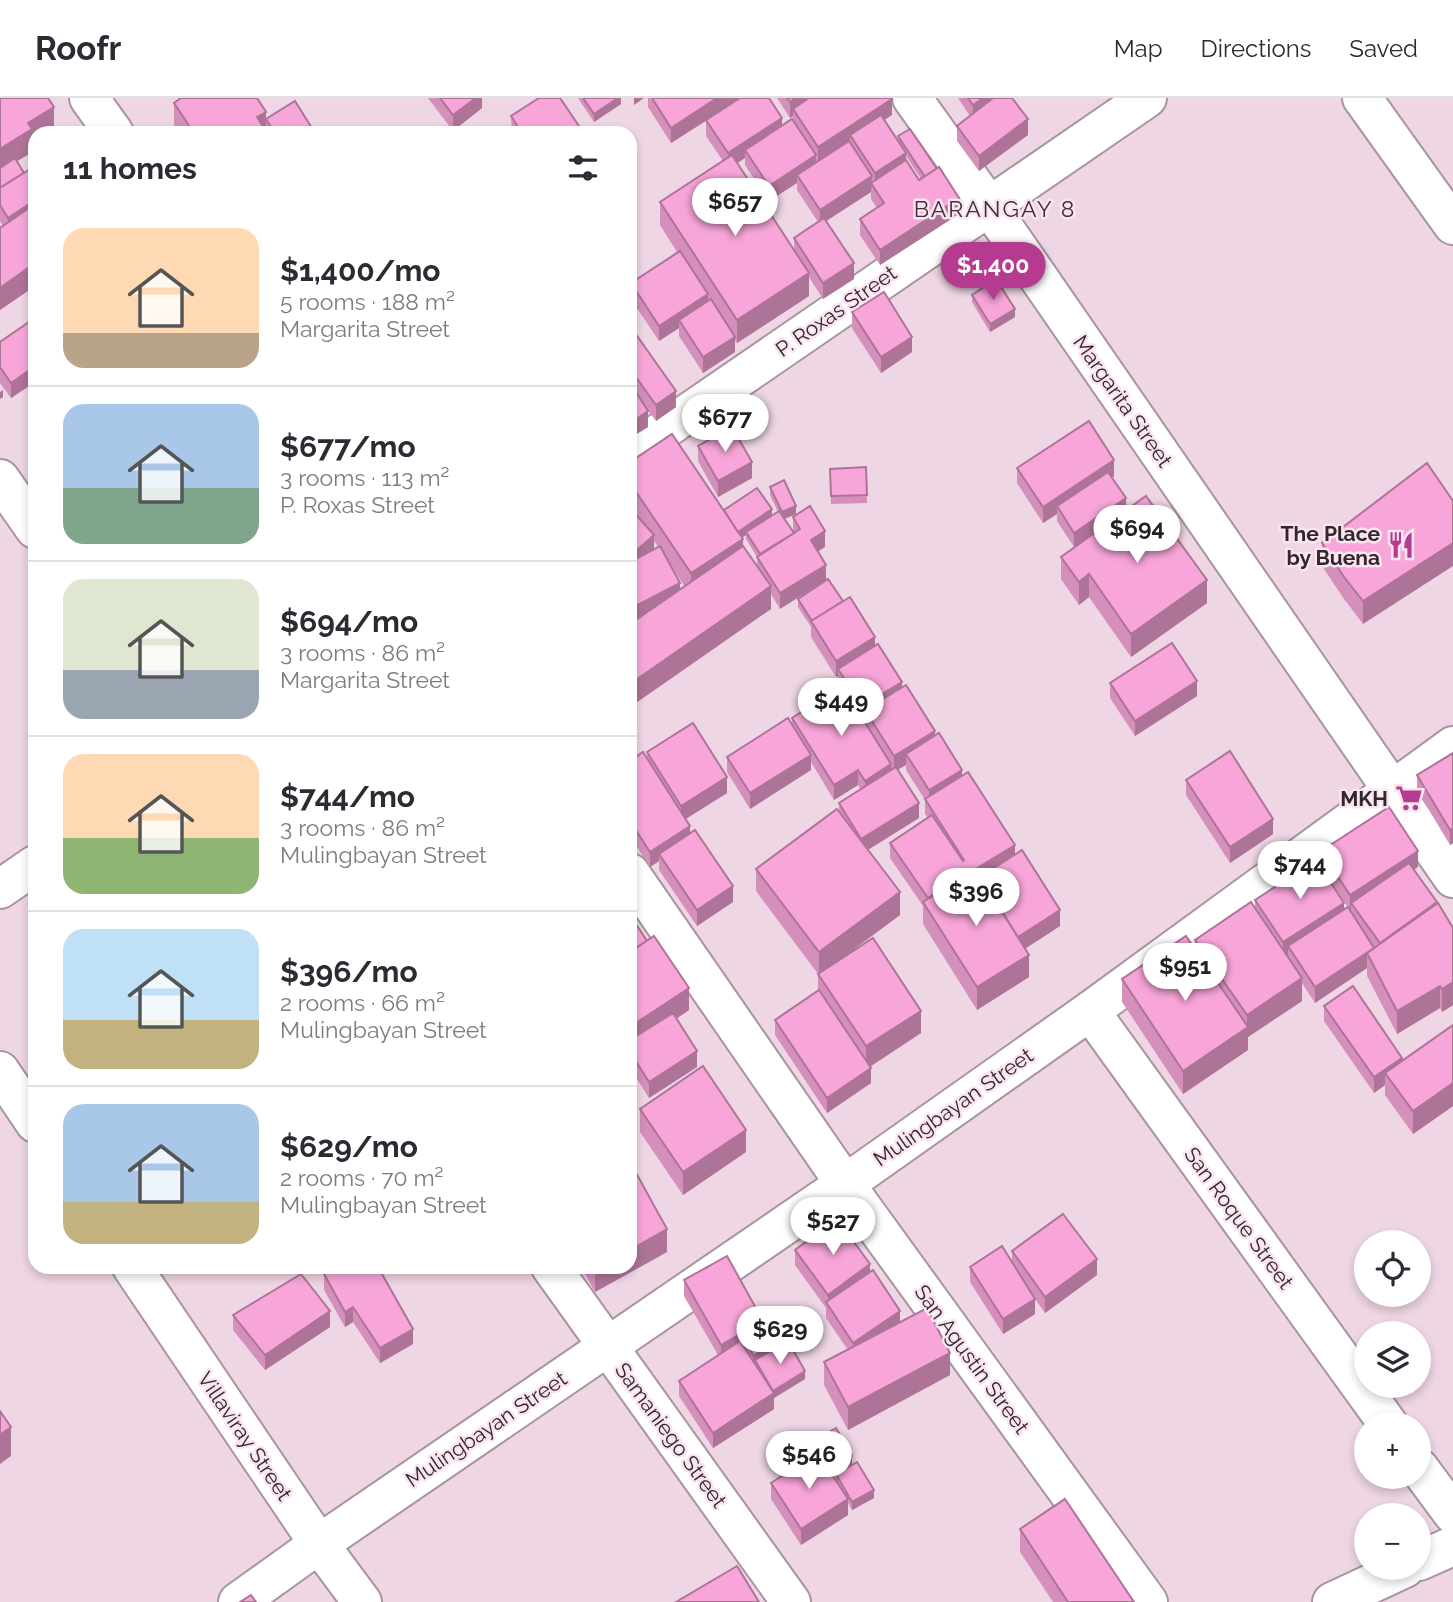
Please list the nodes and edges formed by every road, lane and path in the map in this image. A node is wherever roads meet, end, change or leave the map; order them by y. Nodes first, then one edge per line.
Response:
1 (89, 98) edge
2 (912, 98) edge
3 (1147, 98) edge
4 (1362, 98) edge
5 (109, 126) edge
6 (989, 206) junction
7 (1453, 225) edge
8 (637, 448) edge
9 (0, 479) edge
10 (28, 519) edge
11 (1453, 746) edge
12 (1391, 790) junction
13 (28, 870) edge
14 (1453, 878) edge
15 (637, 883) edge
16 (0, 889) edge
17 (1090, 1011) junction
18 (0, 1071) edge
19 (28, 1113) edge
20 (845, 1184) junction
21 (137, 1274) edge
22 (556, 1274) edge
23 (607, 1346) junction
24 (1379, 1412) edge
25 (1431, 1484) edge
26 (1453, 1514) edge
27 (319, 1544) junction
28 (1453, 1546) edge
29 (1431, 1556) edge
30 (1379, 1580) edge
31 (238, 1602) edge
32 (362, 1602) edge
33 (791, 1602) edge
34 (1148, 1602) edge
35 (1332, 1602) edge

1 - 5 street
2 - 6 street, Margarita Street
3 - 6 street, P. Roxas Street
4 - 7 street
6 - 8 street, P. Roxas Street
6 - 12 street, Margarita Street
9 - 10 street
11 - 12 street, Mulingbayan Street
12 - 14 street, Margarita Street
12 - 17 street, Mulingbayan Street
13 - 16 street
15 - 20 street, San Agustin Street
17 - 20 street, Mulingbayan Street
17 - 24 street, San Roque Street
18 - 19 street
20 - 23 street, Mulingbayan Street
20 - 34 street, San Agustin Street
21 - 27 street, Villaviray Street
22 - 23 street, Samaniego Street
23 - 27 street, Mulingbayan Street
23 - 33 street, Samaniego Street
25 - 26 street
27 - 31 street, Mulingbayan Street
27 - 32 street, Villaviray Street
28 - 29 street
30 - 35 street

